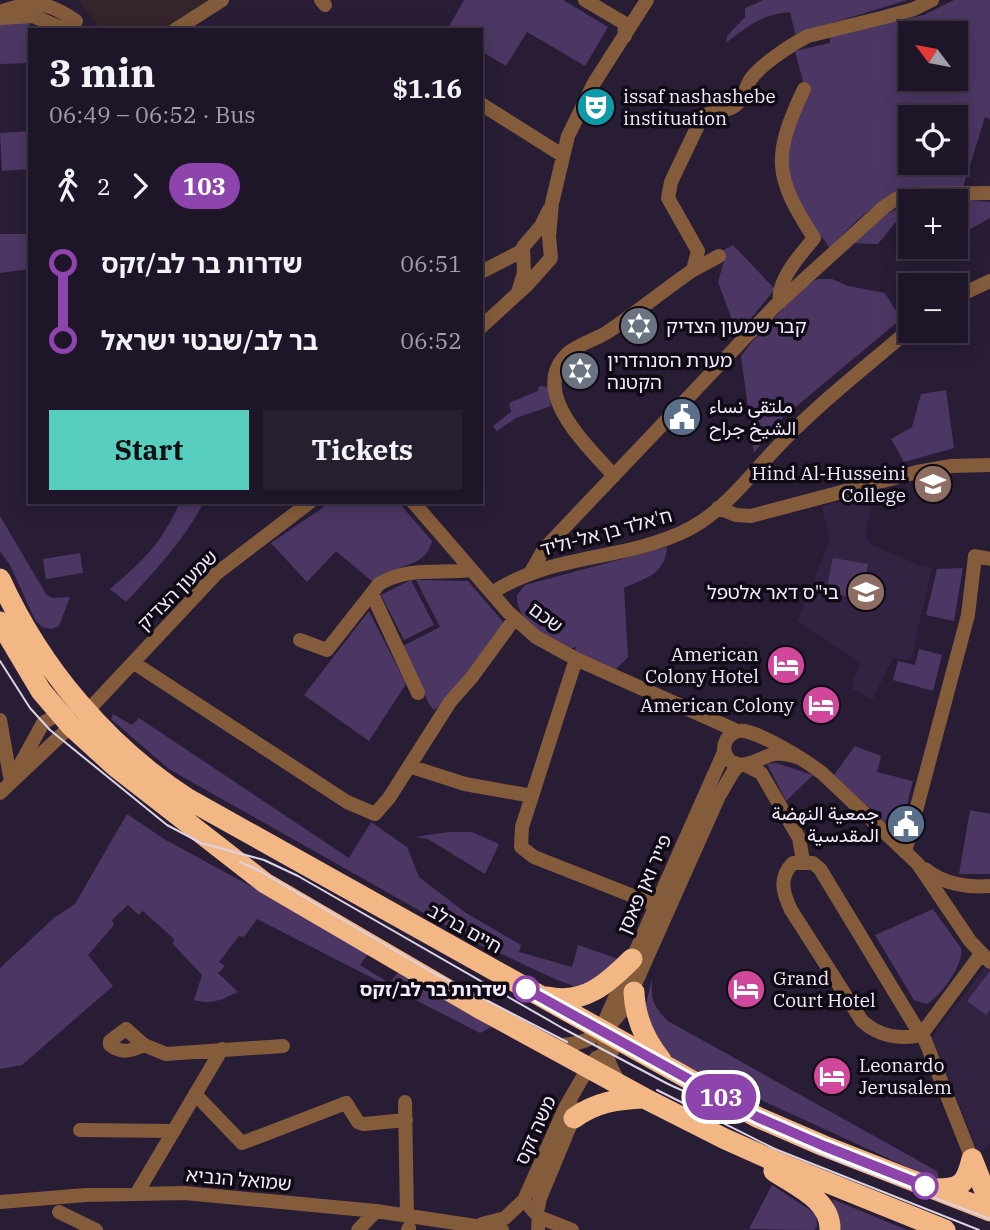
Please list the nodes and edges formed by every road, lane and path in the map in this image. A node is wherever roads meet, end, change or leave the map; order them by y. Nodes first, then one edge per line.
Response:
1 (222, 0) edge
2 (585, 0) edge
3 (638, 0) edge
4 (647, 0) edge
5 (932, 0) edge
6 (39, 7) edge
7 (0, 12) edge
8 (0, 18) edge
9 (75, 27) edge
10 (178, 28) edge
11 (624, 29) junction
12 (804, 89) dead end
13 (483, 105) edge
14 (562, 155) junction
15 (990, 193) edge
16 (552, 203) junction
17 (550, 244) junction
18 (526, 250) junction
19 (719, 256) dead end
20 (542, 267) junction
21 (693, 270) junction
22 (483, 271) edge
23 (990, 281) edge
24 (968, 291) edge
25 (516, 296) junction
26 (780, 302) junction
27 (483, 325) edge
28 (898, 339) edge
29 (990, 465) edge
30 (614, 476) junction
31 (415, 504) edge
32 (306, 505) edge
33 (718, 508) junction
34 (983, 558) edge
35 (472, 570) junction
36 (531, 572) junction
37 (0, 579) edge
38 (492, 593) junction
39 (372, 594) junction
40 (515, 618) junction
41 (0, 622) edge
42 (300, 640) dead end
43 (576, 659) junction
44 (134, 663) junction
45 (418, 693) dead end
46 (693, 712) junction
47 (73, 715) junction
48 (0, 720) edge
49 (743, 732) junction
50 (725, 747) junction
51 (6, 751) junction
52 (26, 754) junction
53 (799, 758) junction
54 (745, 764) junction
55 (409, 766) junction
56 (11, 782) junction
57 (0, 793) edge
58 (532, 796) junction
59 (905, 852) junction
60 (803, 861) junction
61 (918, 863) junction
62 (990, 886) edge
63 (656, 905) junction
64 (986, 958) edge
65 (632, 959) junction
66 (634, 992) junction
67 (538, 995) junction
68 (904, 1009) junction
69 (877, 1031) junction
70 (921, 1035) junction
71 (598, 1042) junction
72 (544, 1044) junction
73 (144, 1045) dead end
74 (283, 1046) dead end
75 (222, 1049) junction
76 (588, 1068) junction
77 (669, 1069) junction
78 (622, 1086) junction
79 (195, 1094) junction
80 (644, 1098) junction
81 (405, 1102) dead end
82 (574, 1118) junction
83 (406, 1120) junction
84 (80, 1130) dead end
85 (174, 1131) junction
86 (725, 1139) junction
87 (972, 1159) junction
88 (933, 1189) junction
89 (137, 1193) junction
90 (0, 1202) edge
91 (990, 1204) edge
92 (515, 1210) junction
93 (896, 1210) junction
94 (376, 1211) junction
95 (990, 1211) edge
96 (59, 1212) dead end
97 (538, 1220) edge
98 (408, 1224) edge
99 (474, 1224) junction
100 (96, 1230) edge
101 (358, 1230) edge
102 (502, 1230) edge
103 (510, 1230) edge
104 (572, 1230) edge
105 (830, 1230) edge
106 (932, 1230) edge
107 (945, 1230) edge

1 - 10 street
2 - 11 street
3 - 11 street
4 - 11 street
5 - 21 street
6 - 7 street
6 - 8 street
6 - 9 street
6 - 9 street
11 - 14 street
12 - 26 street
13 - 14 street
14 - 16 street
15 - 26 street
16 - 17 street
16 - 18 street
17 - 18 street
17 - 20 street
18 - 20 street
18 - 22 street
18 - 25 street
19 - 21 street
20 - 25 street
21 - 30 street
23 - 24 street
25 - 27 street
26 - 30 street
28 - 33 street, ח'אלד בן אל-וליד
29 - 33 street
30 - 36 street
31 - 35 street, שכם
32 - 44 street, שמעון הצדיק
33 - 36 street, ח'אלד בן אל-וליד
34 - 59 street
35 - 38 street, שכם
35 - 39 street
36 - 38 street, ח'אלד בן אל-וליד
37 - 47 highway, חיים ברלב
38 - 40 street, שכם
39 - 42 street
39 - 45 street
40 - 43 street, שכם
40 - 55 street
41 - 47 highway, חיים ברלב
43 - 46 street, שכם
43 - 58 street
44 - 47 street, שמעון הצדיק
44 - 55 street
46 - 49 street, שכם
46 - 50 street, שכם
47 - 52 street, שמעון הצדיק
47 - 56 street, שמעון הצדיק
47 - 67 highway, חיים ברלב
47 - 72 highway, חיים ברלב
48 - 51 street
49 - 50 street
49 - 53 street, שכם
49 - 54 street
50 - 54 street
50 - 63 street, פייר ואן פאסן
51 - 52 street
51 - 56 street
52 - 56 street, שמעון הצדיק
53 - 54 street
53 - 59 street, שכם
54 - 60 street
54 - 66 street, פייר ואן פאסן
55 - 58 street
56 - 57 street, שמעון הצדיק
58 - 63 street
59 - 61 street, שכם
60 - 68 street
60 - 69 street
61 - 62 street
61 - 64 street, שכם
63 - 65 street, פייר ואן פאסן
64 - 70 street
65 - 67 highway
65 - 71 street, פייר ואן פאסן
66 - 71 street, פייר ואן פאסן
66 - 77 highway
67 - 71 highway, חיים ברלב
68 - 69 street
68 - 70 street
69 - 70 street
70 - 87 street
71 - 72 street
71 - 76 street, משה זקס
71 - 77 highway, חיים ברלב
71 - 78 street
72 - 76 highway, חיים ברלב
73 - 75 street
74 - 75 street
75 - 79 street
76 - 78 highway, חיים ברלב
76 - 82 street, משה זקס
76 - 92 street, משה זקס
77 - 88 highway, חיים ברלב
78 - 80 highway, חיים ברלב
79 - 83 street
79 - 85 street
80 - 82 highway
80 - 86 highway, חיים ברלב
81 - 83 street
82 - 97 street, משה זקס
83 - 98 street
84 - 85 street
85 - 89 street
86 - 93 highway, חיים ברלב
86 - 105 highway
87 - 88 highway
87 - 91 highway
88 - 95 highway, חיים ברלב
89 - 90 street, שמואל הנביא
89 - 94 street, שמואל הנביא
92 - 97 street
92 - 99 street, שמואל הנביא
92 - 103 street
93 - 106 highway
93 - 107 highway, חיים ברלב
94 - 98 street, שמואל הנביא
94 - 101 street
96 - 100 street
97 - 104 street
98 - 99 street, שמואל הנביא
99 - 102 street, שמואל הנביא

